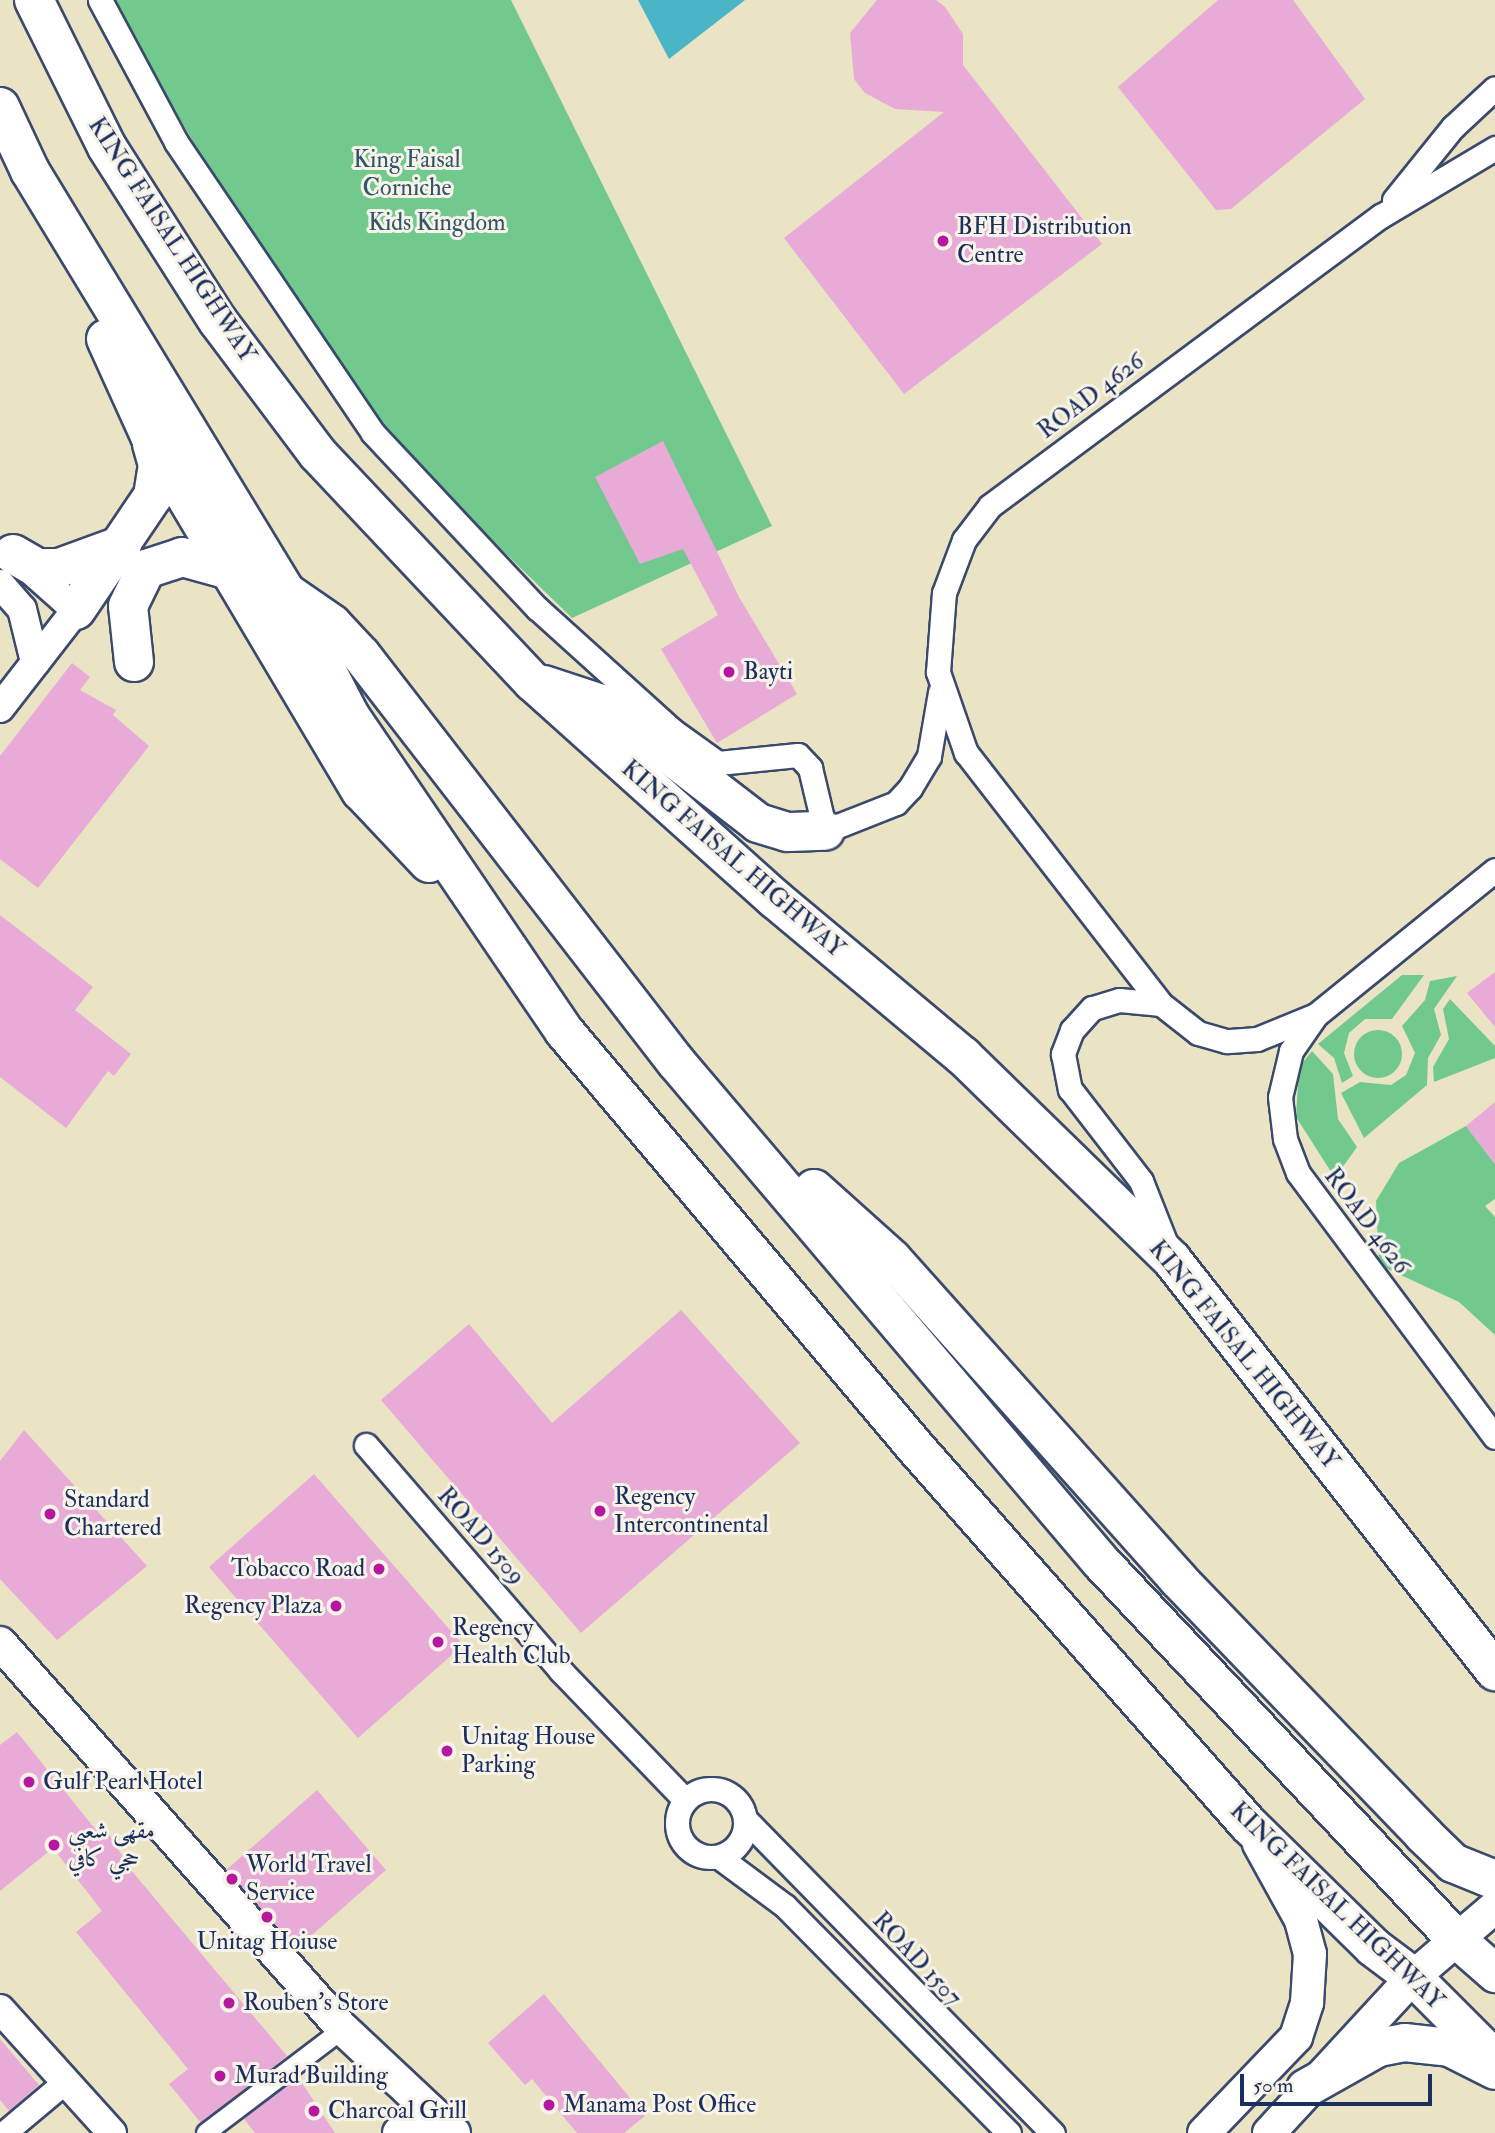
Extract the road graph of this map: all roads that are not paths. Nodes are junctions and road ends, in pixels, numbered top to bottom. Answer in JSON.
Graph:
{"nodes":[{"id":1,"x":34,"y":0,"type":"edge"},
{"id":2,"x":100,"y":0,"type":"edge"},
{"id":3,"x":1495,"y":88,"type":"edge"},
{"id":4,"x":0,"y":107,"type":"edge"},
{"id":5,"x":1495,"y":148,"type":"edge"},
{"id":6,"x":30,"y":171,"type":"junction"},
{"id":7,"x":1381,"y":216,"type":"junction"},
{"id":8,"x":151,"y":438,"type":"junction"},
{"id":9,"x":122,"y":545,"type":"junction"},
{"id":10,"x":4,"y":560,"type":"edge"},
{"id":11,"x":226,"y":569,"type":"junction"},
{"id":12,"x":286,"y":592,"type":"junction"},
{"id":13,"x":76,"y":610,"type":"junction"},
{"id":14,"x":36,"y":662,"type":"junction"},
{"id":15,"x":134,"y":662,"type":"dead end"},
{"id":16,"x":533,"y":682,"type":"junction"},
{"id":17,"x":941,"y":685,"type":"junction"},
{"id":18,"x":0,"y":708,"type":"edge"},
{"id":19,"x":825,"y":831,"type":"junction"},
{"id":20,"x":1495,"y":870,"type":"edge"},
{"id":21,"x":479,"y":909,"type":"junction"},
{"id":22,"x":1161,"y":1004,"type":"junction"},
{"id":23,"x":1315,"y":1015,"type":"junction"},
{"id":24,"x":676,"y":1062,"type":"junction"},
{"id":25,"x":1172,"y":1260,"type":"junction"},
{"id":26,"x":1495,"y":1437,"type":"edge"},
{"id":27,"x":366,"y":1445,"type":"dead end"},
{"id":28,"x":0,"y":1643,"type":"edge"},
{"id":29,"x":1491,"y":1668,"type":"edge"},
{"id":30,"x":683,"y":1803,"type":"junction"},
{"id":31,"x":745,"y":1819,"type":"junction"},
{"id":32,"x":1248,"y":1824,"type":"junction"},
{"id":33,"x":719,"y":1857,"type":"junction"},
{"id":34,"x":1495,"y":1880,"type":"edge"},
{"id":35,"x":1495,"y":1907,"type":"edge"},
{"id":36,"x":1454,"y":1937,"type":"junction"},
{"id":37,"x":1495,"y":1973,"type":"edge"},
{"id":38,"x":1413,"y":1977,"type":"junction"},
{"id":39,"x":0,"y":2009,"type":"edge"},
{"id":40,"x":342,"y":2029,"type":"junction"},
{"id":41,"x":1495,"y":2059,"type":"edge"},
{"id":42,"x":1495,"y":2070,"type":"edge"},
{"id":43,"x":66,"y":2081,"type":"junction"},
{"id":44,"x":1305,"y":2088,"type":"junction"},
{"id":45,"x":448,"y":2129,"type":"edge"},
{"id":46,"x":4,"y":2133,"type":"edge"},
{"id":47,"x":111,"y":2133,"type":"edge"},
{"id":48,"x":206,"y":2133,"type":"edge"},
{"id":49,"x":399,"y":2133,"type":"edge"},
{"id":50,"x":1009,"y":2133,"type":"edge"},
{"id":51,"x":1054,"y":2133,"type":"edge"},
{"id":52,"x":1204,"y":2133,"type":"edge"},
{"id":53,"x":1269,"y":2133,"type":"edge"}],
"edges":[{"from":1,"to":16,"type":"highway","name":"KING FAISAL HIGHWAY"},
{"from":2,"to":19,"type":"street"},
{"from":3,"to":7,"type":"street","name":"ROAD 4626"},
{"from":4,"to":6,"type":"highway","name":"KING FAISAL HIGHWAY"},
{"from":5,"to":7,"type":"street","name":"ROAD 4626"},
{"from":6,"to":8,"type":"highway"},
{"from":6,"to":12,"type":"highway","name":"KING FAISAL HIGHWAY"},
{"from":7,"to":17,"type":"street","name":"ROAD 4626"},
{"from":8,"to":9,"type":"highway"},
{"from":8,"to":11,"type":"highway"},
{"from":9,"to":10,"type":"highway"},
{"from":9,"to":13,"type":"highway"},
{"from":10,"to":13,"type":"street"},
{"from":10,"to":14,"type":"street"},
{"from":11,"to":15,"type":"highway"},
{"from":11,"to":21,"type":"highway"},
{"from":12,"to":21,"type":"highway","name":"KING FAISAL HIGHWAY"},
{"from":12,"to":24,"type":"highway","name":"KING FAISAL HIGHWAY"},
{"from":13,"to":14,"type":"street"},
{"from":14,"to":18,"type":"street"},
{"from":16,"to":19,"type":"highway"},
{"from":16,"to":25,"type":"highway","name":"KING FAISAL HIGHWAY"},
{"from":17,"to":19,"type":"street","name":"ROAD 4626"},
{"from":17,"to":22,"type":"street","name":"ROAD 4626"},
{"from":20,"to":23,"type":"street","name":"ROAD 4626"},
{"from":21,"to":32,"type":"highway","name":"KING FAISAL HIGHWAY"},
{"from":22,"to":23,"type":"street","name":"ROAD 4626"},
{"from":22,"to":25,"type":"street"},
{"from":23,"to":26,"type":"street","name":"ROAD 4626"},
{"from":24,"to":34,"type":"highway"},
{"from":24,"to":36,"type":"highway","name":"KING FAISAL HIGHWAY"},
{"from":25,"to":29,"type":"highway","name":"KING FAISAL HIGHWAY"},
{"from":27,"to":30,"type":"street","name":"ROAD 1509"},
{"from":28,"to":40,"type":"main road"},
{"from":30,"to":31,"type":"street"},
{"from":30,"to":33,"type":"street"},
{"from":31,"to":33,"type":"street"},
{"from":31,"to":51,"type":"street","name":"ROAD 1507"},
{"from":32,"to":38,"type":"highway","name":"KING FAISAL HIGHWAY"},
{"from":32,"to":52,"type":"main road"},
{"from":33,"to":50,"type":"street"},
{"from":35,"to":36,"type":"main road"},
{"from":36,"to":37,"type":"highway","name":"KING FAISAL HIGHWAY"},
{"from":36,"to":38,"type":"main road"},
{"from":38,"to":41,"type":"highway","name":"KING FAISAL HIGHWAY"},
{"from":38,"to":44,"type":"main road"},
{"from":39,"to":43,"type":"street"},
{"from":40,"to":45,"type":"main road"},
{"from":40,"to":48,"type":"street"},
{"from":42,"to":44,"type":"highway"},
{"from":43,"to":46,"type":"street"},
{"from":43,"to":47,"type":"street"},
{"from":44,"to":53,"type":"main road"},
{"from":45,"to":49,"type":"main road"}]}
